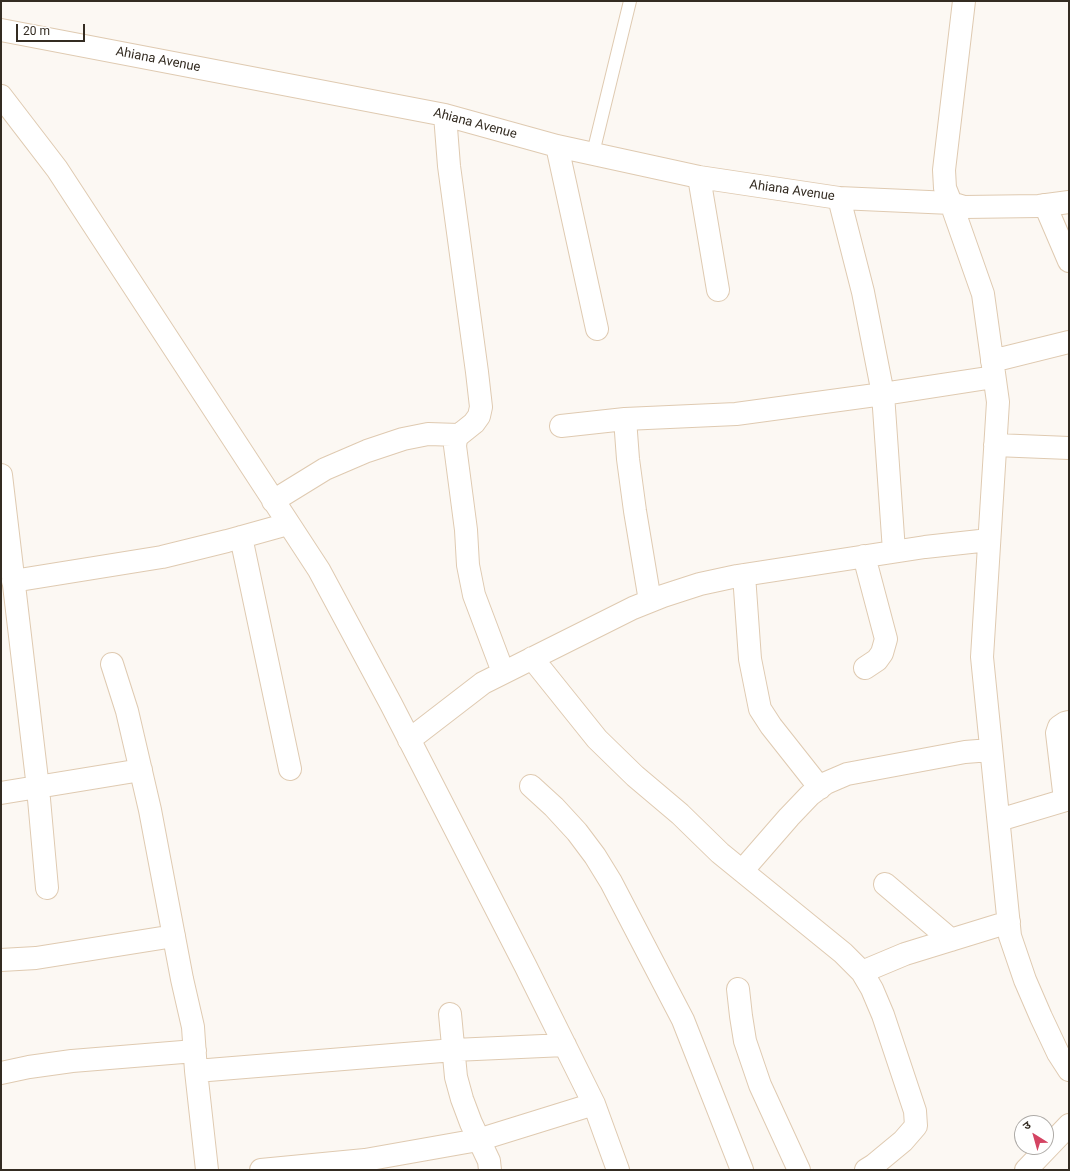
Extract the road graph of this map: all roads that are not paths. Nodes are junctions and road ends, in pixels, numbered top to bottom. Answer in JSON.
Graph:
{"nodes":[{"id":1,"x":630,"y":1,"type":"edge"},
{"id":2,"x":964,"y":1,"type":"edge"},
{"id":3,"x":1,"y":30,"type":"edge"},
{"id":4,"x":1,"y":96,"type":"edge"},
{"id":5,"x":445,"y":114,"type":"junction"},
{"id":6,"x":557,"y":146,"type":"junction"},
{"id":7,"x":593,"y":153,"type":"junction"},
{"id":8,"x":699,"y":177,"type":"junction"},
{"id":9,"x":839,"y":198,"type":"junction"},
{"id":10,"x":1069,"y":202,"type":"edge"},
{"id":11,"x":951,"y":203,"type":"junction"},
{"id":12,"x":1045,"y":205,"type":"junction"},
{"id":13,"x":1069,"y":261,"type":"edge"},
{"id":14,"x":718,"y":290,"type":"dead end"},
{"id":15,"x":597,"y":330,"type":"dead end"},
{"id":16,"x":1069,"y":342,"type":"edge"},
{"id":17,"x":993,"y":369,"type":"junction"},
{"id":18,"x":883,"y":394,"type":"junction"},
{"id":19,"x":625,"y":419,"type":"junction"},
{"id":20,"x":561,"y":426,"type":"dead end"},
{"id":21,"x":458,"y":434,"type":"junction"},
{"id":22,"x":995,"y":445,"type":"junction"},
{"id":23,"x":1069,"y":448,"type":"edge"},
{"id":24,"x":1,"y":475,"type":"edge"},
{"id":25,"x":273,"y":501,"type":"junction"},
{"id":26,"x":288,"y":524,"type":"junction"},
{"id":27,"x":241,"y":537,"type":"junction"},
{"id":28,"x":989,"y":540,"type":"junction"},
{"id":29,"x":894,"y":552,"type":"junction"},
{"id":30,"x":864,"y":556,"type":"junction"},
{"id":31,"x":744,"y":575,"type":"junction"},
{"id":32,"x":13,"y":581,"type":"junction"},
{"id":33,"x":650,"y":601,"type":"junction"},
{"id":34,"x":532,"y":658,"type":"junction"},
{"id":35,"x":112,"y":664,"type":"dead end"},
{"id":36,"x":865,"y":668,"type":"dead end"},
{"id":37,"x":503,"y":672,"type":"junction"},
{"id":38,"x":1069,"y":722,"type":"edge"},
{"id":39,"x":409,"y":740,"type":"junction"},
{"id":40,"x":991,"y":750,"type":"junction"},
{"id":41,"x":290,"y":769,"type":"dead end"},
{"id":42,"x":141,"y":770,"type":"junction"},
{"id":43,"x":530,"y":786,"type":"dead end"},
{"id":44,"x":38,"y":788,"type":"junction"},
{"id":45,"x":820,"y":788,"type":"junction"},
{"id":46,"x":1,"y":793,"type":"edge"},
{"id":47,"x":1067,"y":800,"type":"edge"},
{"id":48,"x":999,"y":820,"type":"junction"},
{"id":49,"x":742,"y":871,"type":"junction"},
{"id":50,"x":885,"y":884,"type":"dead end"},
{"id":51,"x":47,"y":888,"type":"dead end"},
{"id":52,"x":1009,"y":922,"type":"junction"},
{"id":53,"x":174,"y":936,"type":"junction"},
{"id":54,"x":951,"y":940,"type":"junction"},
{"id":55,"x":1,"y":960,"type":"edge"},
{"id":56,"x":862,"y":972,"type":"junction"},
{"id":57,"x":738,"y":989,"type":"dead end"},
{"id":58,"x":450,"y":1014,"type":"dead end"},
{"id":59,"x":565,"y":1045,"type":"junction"},
{"id":60,"x":454,"y":1050,"type":"junction"},
{"id":61,"x":195,"y":1061,"type":"junction"},
{"id":62,"x":1069,"y":1070,"type":"edge"},
{"id":63,"x":1,"y":1073,"type":"edge"},
{"id":64,"x":594,"y":1104,"type":"junction"},
{"id":65,"x":1069,"y":1125,"type":"edge"},
{"id":66,"x":478,"y":1140,"type":"junction"},
{"id":67,"x":366,"y":1165,"type":"edge"},
{"id":68,"x":207,"y":1170,"type":"edge"},
{"id":69,"x":262,"y":1170,"type":"edge"},
{"id":70,"x":490,"y":1170,"type":"edge"},
{"id":71,"x":618,"y":1170,"type":"edge"},
{"id":72,"x":742,"y":1170,"type":"edge"},
{"id":73,"x":798,"y":1170,"type":"edge"},
{"id":74,"x":866,"y":1170,"type":"edge"},
{"id":75,"x":1026,"y":1170,"type":"edge"}],
"edges":[{"from":1,"to":7,"type":"lane"},
{"from":2,"to":11,"type":"street"},
{"from":3,"to":5,"type":"street","name":"Ahiana Avenue"},
{"from":4,"to":25,"type":"street"},
{"from":5,"to":6,"type":"street","name":"Ahiana Avenue"},
{"from":5,"to":21,"type":"street"},
{"from":6,"to":7,"type":"street","name":"Ahiana Avenue"},
{"from":6,"to":15,"type":"street"},
{"from":7,"to":8,"type":"street","name":"Ahiana Avenue"},
{"from":8,"to":9,"type":"street","name":"Ahiana Avenue"},
{"from":8,"to":14,"type":"street"},
{"from":9,"to":11,"type":"street","name":"Ahiana Avenue"},
{"from":9,"to":18,"type":"street"},
{"from":10,"to":12,"type":"street","name":"Ahiana Avenue"},
{"from":11,"to":12,"type":"street","name":"Ahiana Avenue"},
{"from":11,"to":17,"type":"street"},
{"from":12,"to":13,"type":"street"},
{"from":16,"to":17,"type":"street"},
{"from":17,"to":18,"type":"street"},
{"from":17,"to":22,"type":"street"},
{"from":18,"to":19,"type":"street"},
{"from":18,"to":29,"type":"street"},
{"from":19,"to":20,"type":"street"},
{"from":19,"to":33,"type":"street"},
{"from":21,"to":25,"type":"street"},
{"from":21,"to":37,"type":"street"},
{"from":22,"to":23,"type":"street"},
{"from":22,"to":28,"type":"street"},
{"from":24,"to":32,"type":"street"},
{"from":25,"to":26,"type":"street"},
{"from":26,"to":27,"type":"street"},
{"from":26,"to":39,"type":"street"},
{"from":27,"to":32,"type":"street"},
{"from":27,"to":41,"type":"street"},
{"from":28,"to":29,"type":"street"},
{"from":28,"to":40,"type":"street"},
{"from":29,"to":30,"type":"street"},
{"from":30,"to":31,"type":"street"},
{"from":30,"to":36,"type":"street"},
{"from":31,"to":33,"type":"street"},
{"from":31,"to":45,"type":"street"},
{"from":32,"to":44,"type":"street"},
{"from":33,"to":34,"type":"street"},
{"from":34,"to":37,"type":"street"},
{"from":34,"to":49,"type":"street"},
{"from":35,"to":42,"type":"street"},
{"from":37,"to":39,"type":"street"},
{"from":38,"to":47,"type":"street"},
{"from":39,"to":59,"type":"street"},
{"from":40,"to":45,"type":"street"},
{"from":40,"to":48,"type":"street"},
{"from":42,"to":44,"type":"street"},
{"from":42,"to":53,"type":"street"},
{"from":43,"to":72,"type":"street"},
{"from":44,"to":46,"type":"street"},
{"from":44,"to":51,"type":"street"},
{"from":45,"to":49,"type":"street"},
{"from":47,"to":48,"type":"street"},
{"from":48,"to":52,"type":"street"},
{"from":49,"to":56,"type":"street"},
{"from":50,"to":54,"type":"street"},
{"from":52,"to":54,"type":"street"},
{"from":52,"to":62,"type":"street"},
{"from":53,"to":55,"type":"street"},
{"from":53,"to":61,"type":"street"},
{"from":54,"to":56,"type":"street"},
{"from":56,"to":74,"type":"street"},
{"from":57,"to":73,"type":"street"},
{"from":58,"to":60,"type":"street"},
{"from":59,"to":60,"type":"street"},
{"from":59,"to":64,"type":"street"},
{"from":60,"to":61,"type":"street"},
{"from":60,"to":66,"type":"street"},
{"from":61,"to":63,"type":"street"},
{"from":61,"to":68,"type":"street"},
{"from":64,"to":66,"type":"street"},
{"from":64,"to":71,"type":"street"},
{"from":65,"to":75,"type":"street"},
{"from":66,"to":67,"type":"street"},
{"from":66,"to":70,"type":"street"},
{"from":67,"to":69,"type":"street"}]}
